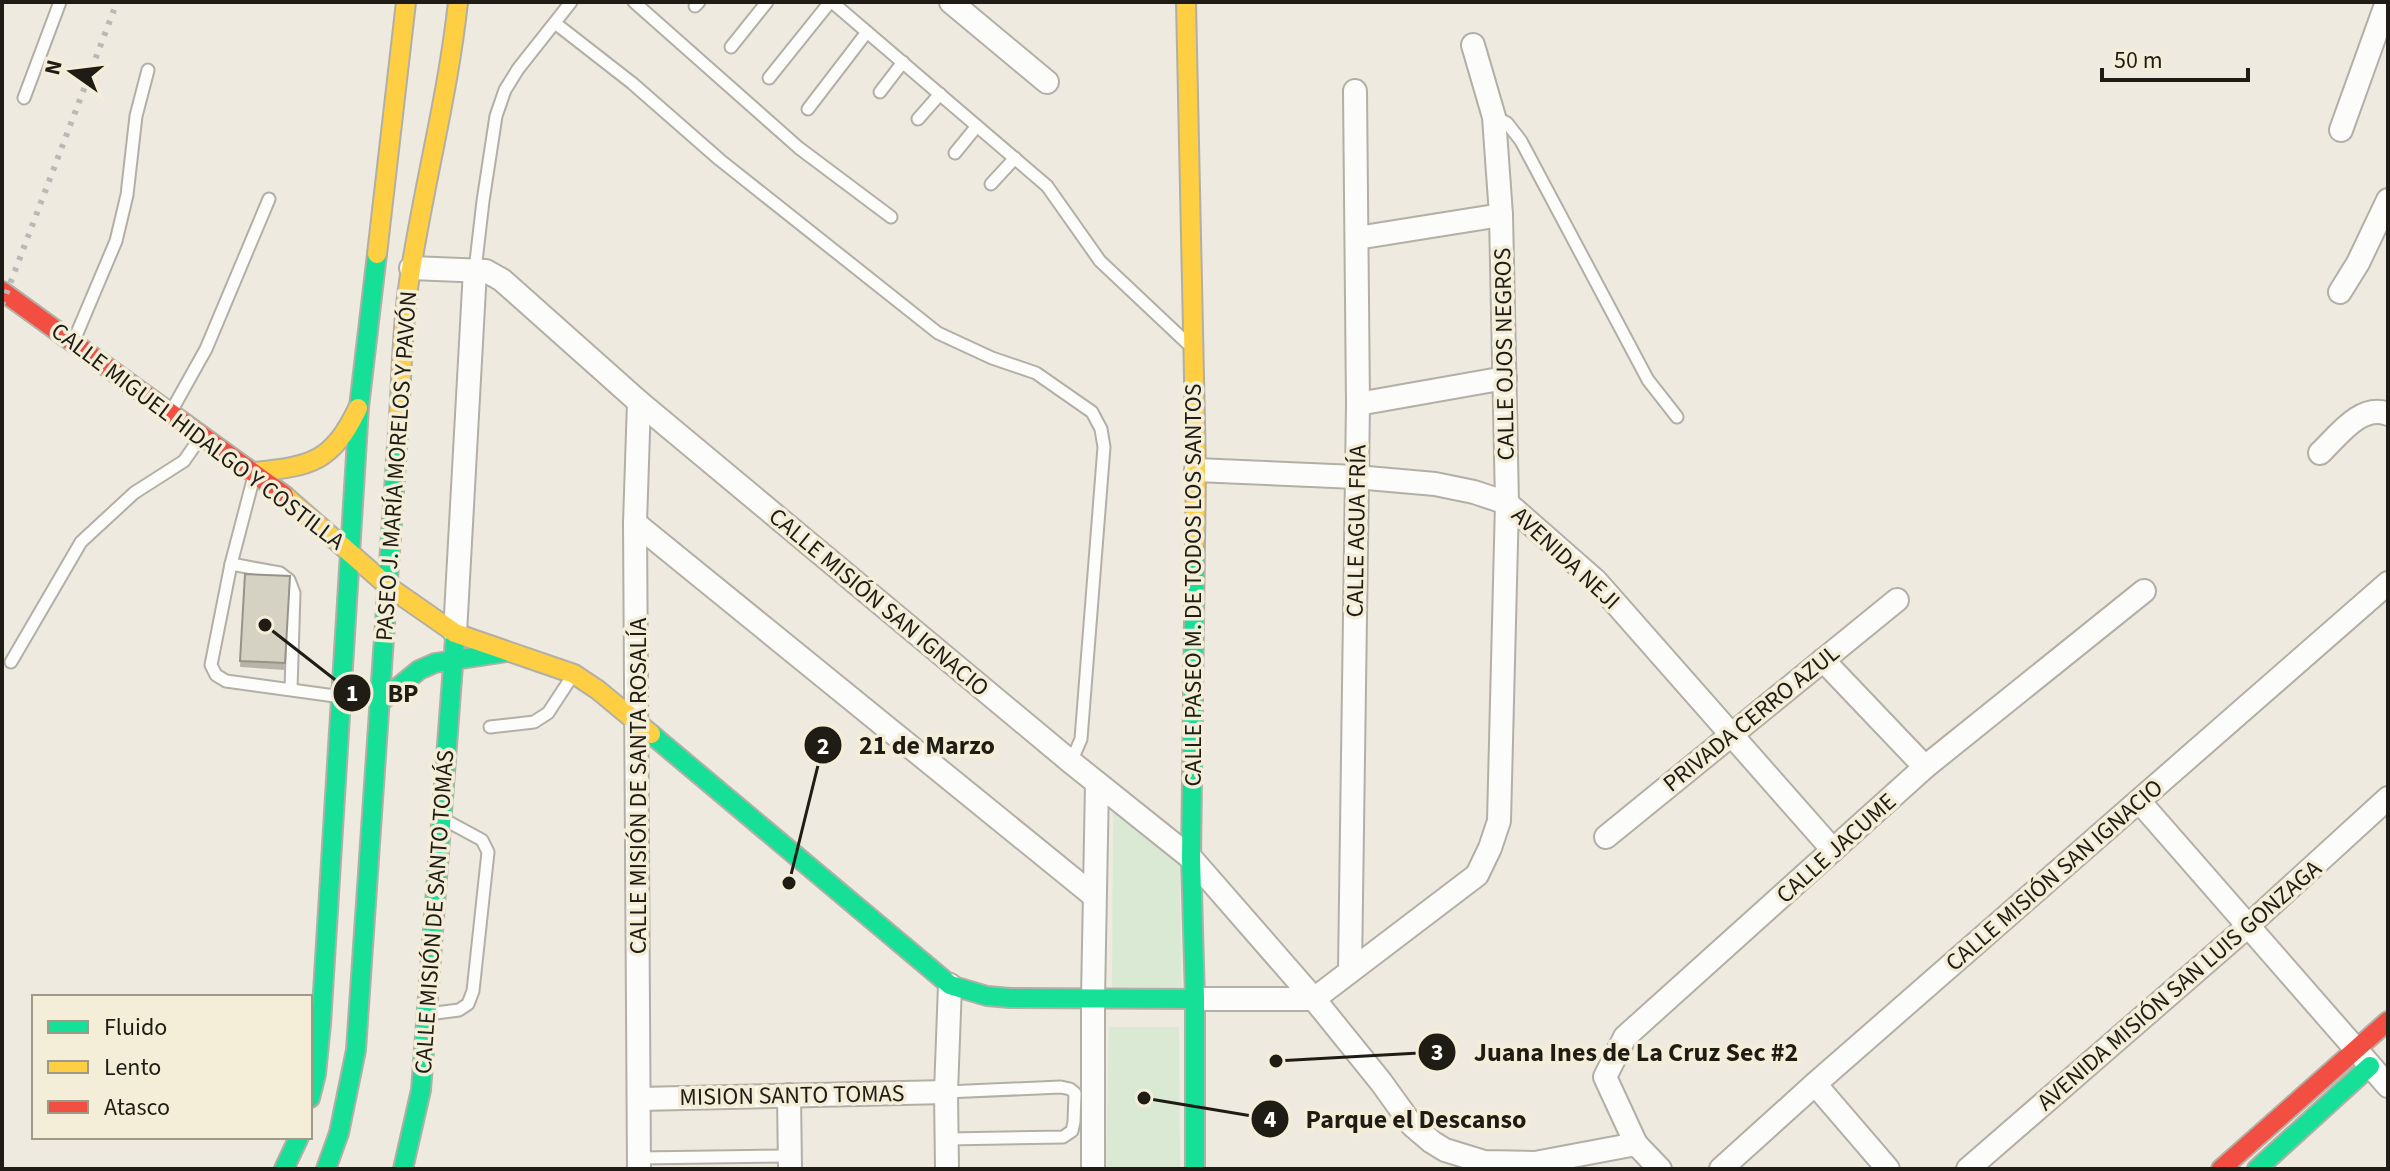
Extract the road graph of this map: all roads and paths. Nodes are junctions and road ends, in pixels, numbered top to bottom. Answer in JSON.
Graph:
{"nodes":[{"id":1,"x":60,"y":2,"type":"edge"},
{"id":2,"x":406,"y":2,"type":"edge"},
{"id":3,"x":458,"y":2,"type":"edge"},
{"id":4,"x":571,"y":2,"type":"edge"},
{"id":5,"x":634,"y":2,"type":"edge"},
{"id":6,"x":767,"y":2,"type":"edge"},
{"id":7,"x":831,"y":2,"type":"edge"},
{"id":8,"x":951,"y":2,"type":"edge"},
{"id":9,"x":1186,"y":2,"type":"edge"},
{"id":10,"x":2387,"y":2,"type":"edge"},
{"id":11,"x":555,"y":23,"type":"junction"},
{"id":12,"x":867,"y":32,"type":"junction"},
{"id":13,"x":1473,"y":45,"type":"dead end"},
{"id":14,"x":731,"y":47,"type":"dead end"},
{"id":15,"x":903,"y":62,"type":"junction"},
{"id":16,"x":148,"y":70,"type":"dead end"},
{"id":17,"x":769,"y":78,"type":"dead end"},
{"id":18,"x":1047,"y":82,"type":"dead end"},
{"id":19,"x":1355,"y":91,"type":"dead end"},
{"id":20,"x":880,"y":92,"type":"dead end"},
{"id":21,"x":940,"y":94,"type":"junction"},
{"id":22,"x":24,"y":98,"type":"dead end"},
{"id":23,"x":808,"y":109,"type":"dead end"},
{"id":24,"x":1494,"y":117,"type":"junction"},
{"id":25,"x":918,"y":119,"type":"dead end"},
{"id":26,"x":977,"y":126,"type":"junction"},
{"id":27,"x":2341,"y":130,"type":"dead end"},
{"id":28,"x":955,"y":153,"type":"dead end"},
{"id":29,"x":1015,"y":158,"type":"junction"},
{"id":30,"x":991,"y":184,"type":"dead end"},
{"id":31,"x":269,"y":199,"type":"dead end"},
{"id":32,"x":2388,"y":200,"type":"edge"},
{"id":33,"x":1501,"y":215,"type":"junction"},
{"id":34,"x":891,"y":217,"type":"dead end"},
{"id":35,"x":1357,"y":238,"type":"junction"},
{"id":36,"x":411,"y":268,"type":"junction"},
{"id":37,"x":475,"y":270,"type":"junction"},
{"id":38,"x":2,"y":291,"type":"edge"},
{"id":39,"x":2340,"y":292,"type":"dead end"},
{"id":40,"x":73,"y":342,"type":"junction"},
{"id":41,"x":1193,"y":349,"type":"junction"},
{"id":42,"x":1505,"y":378,"type":"junction"},
{"id":43,"x":639,"y":402,"type":"junction"},
{"id":44,"x":1358,"y":404,"type":"junction"},
{"id":45,"x":359,"y":407,"type":"junction"},
{"id":46,"x":171,"y":412,"type":"junction"},
{"id":47,"x":2388,"y":414,"type":"edge"},
{"id":48,"x":1677,"y":417,"type":"dead end"},
{"id":49,"x":202,"y":434,"type":"junction"},
{"id":50,"x":2320,"y":453,"type":"dead end"},
{"id":51,"x":1196,"y":470,"type":"junction"},
{"id":52,"x":255,"y":472,"type":"junction"},
{"id":53,"x":1356,"y":477,"type":"junction"},
{"id":54,"x":1507,"y":503,"type":"junction"},
{"id":55,"x":635,"y":523,"type":"junction"},
{"id":56,"x":350,"y":549,"type":"junction"},
{"id":57,"x":231,"y":564,"type":"junction"},
{"id":58,"x":2388,"y":583,"type":"edge"},
{"id":59,"x":389,"y":587,"type":"junction"},
{"id":60,"x":2144,"y":591,"type":"dead end"},
{"id":61,"x":1897,"y":600,"type":"dead end"},
{"id":62,"x":455,"y":633,"type":"junction"},
{"id":63,"x":507,"y":652,"type":"junction"},
{"id":64,"x":452,"y":660,"type":"junction"},
{"id":65,"x":1823,"y":660,"type":"junction"},
{"id":66,"x":11,"y":662,"type":"dead end"},
{"id":67,"x":574,"y":674,"type":"junction"},
{"id":68,"x":291,"y":689,"type":"junction"},
{"id":69,"x":361,"y":700,"type":"junction"},
{"id":70,"x":638,"y":721,"type":"junction"},
{"id":71,"x":490,"y":727,"type":"dead end"},
{"id":72,"x":1732,"y":734,"type":"junction"},
{"id":73,"x":1071,"y":762,"type":"junction"},
{"id":74,"x":1925,"y":767,"type":"junction"},
{"id":75,"x":1097,"y":783,"type":"junction"},
{"id":76,"x":2388,"y":798,"type":"edge"},
{"id":77,"x":2139,"y":801,"type":"junction"},
{"id":78,"x":441,"y":817,"type":"junction"},
{"id":79,"x":1606,"y":837,"type":"dead end"},
{"id":80,"x":1833,"y":850,"type":"junction"},
{"id":81,"x":1191,"y":858,"type":"junction"},
{"id":82,"x":1094,"y":896,"type":"junction"},
{"id":83,"x":2248,"y":926,"type":"junction"},
{"id":84,"x":1350,"y":970,"type":"junction"},
{"id":85,"x":950,"y":985,"type":"junction"},
{"id":86,"x":1093,"y":998,"type":"junction"},
{"id":87,"x":1195,"y":999,"type":"junction"},
{"id":88,"x":1314,"y":999,"type":"junction"},
{"id":89,"x":427,"y":1014,"type":"junction"},
{"id":90,"x":2388,"y":1021,"type":"edge"},
{"id":91,"x":2388,"y":1050,"type":"edge"},
{"id":92,"x":2364,"y":1057,"type":"junction"},
{"id":93,"x":1815,"y":1084,"type":"junction"},
{"id":94,"x":2388,"y":1086,"type":"edge"},
{"id":95,"x":312,"y":1090,"type":"edge"},
{"id":96,"x":946,"y":1092,"type":"junction"},
{"id":97,"x":789,"y":1095,"type":"junction"},
{"id":98,"x":639,"y":1099,"type":"junction"},
{"id":99,"x":298,"y":1139,"type":"edge"},
{"id":100,"x":947,"y":1139,"type":"junction"},
{"id":101,"x":1636,"y":1144,"type":"junction"},
{"id":102,"x":790,"y":1162,"type":"edge"},
{"id":103,"x":639,"y":1164,"type":"edge"},
{"id":104,"x":284,"y":1169,"type":"edge"},
{"id":105,"x":326,"y":1169,"type":"edge"},
{"id":106,"x":403,"y":1169,"type":"edge"},
{"id":107,"x":947,"y":1169,"type":"edge"},
{"id":108,"x":1093,"y":1169,"type":"edge"},
{"id":109,"x":1195,"y":1169,"type":"edge"},
{"id":110,"x":1660,"y":1169,"type":"edge"},
{"id":111,"x":1721,"y":1169,"type":"edge"},
{"id":112,"x":1888,"y":1169,"type":"edge"},
{"id":113,"x":1968,"y":1169,"type":"edge"},
{"id":114,"x":2221,"y":1169,"type":"edge"},
{"id":115,"x":2257,"y":1169,"type":"edge"}],
"edges":[{"from":1,"to":22,"type":"lane"},
{"from":2,"to":45,"type":"main road","name":"PASEO J. MARÍA MORELOS Y PAVÓN"},
{"from":3,"to":36,"type":"main road","name":"PASEO J. MARÍA MORELOS Y PAVÓN"},
{"from":4,"to":11,"type":"lane"},
{"from":5,"to":34,"type":"lane"},
{"from":6,"to":14,"type":"lane"},
{"from":7,"to":12,"type":"lane"},
{"from":7,"to":17,"type":"lane"},
{"from":8,"to":18,"type":"street"},
{"from":9,"to":41,"type":"main road","name":"CALLE PASEO M. DE TODOS LOS SANTOS"},
{"from":10,"to":27,"type":"street"},
{"from":11,"to":37,"type":"lane"},
{"from":11,"to":73,"type":"lane"},
{"from":12,"to":15,"type":"lane"},
{"from":12,"to":23,"type":"lane"},
{"from":13,"to":24,"type":"street","name":"CALLE OJOS NEGROS"},
{"from":15,"to":20,"type":"lane"},
{"from":15,"to":21,"type":"lane"},
{"from":16,"to":40,"type":"lane"},
{"from":19,"to":35,"type":"street","name":"CALLE AGUA FRÍA"},
{"from":21,"to":25,"type":"lane"},
{"from":21,"to":26,"type":"lane"},
{"from":24,"to":33,"type":"street","name":"CALLE OJOS NEGROS"},
{"from":24,"to":48,"type":"lane"},
{"from":26,"to":28,"type":"lane"},
{"from":26,"to":29,"type":"lane"},
{"from":29,"to":30,"type":"lane"},
{"from":29,"to":41,"type":"lane"},
{"from":31,"to":46,"type":"lane"},
{"from":32,"to":39,"type":"street"},
{"from":33,"to":35,"type":"street"},
{"from":33,"to":42,"type":"street","name":"CALLE OJOS NEGROS"},
{"from":35,"to":44,"type":"street","name":"CALLE AGUA FRÍA"},
{"from":36,"to":37,"type":"street","name":"CALLE MISIÓN SAN IGNACIO"},
{"from":36,"to":59,"type":"main road","name":"PASEO J. MARÍA MORELOS Y PAVÓN"},
{"from":37,"to":43,"type":"street","name":"CALLE MISIÓN SAN IGNACIO"},
{"from":37,"to":62,"type":"street","name":"CALLE MISIÓN DE SANTO TOMÁS"},
{"from":38,"to":40,"type":"main road","name":"CALLE MIGUEL HIDALGO Y COSTILLA"},
{"from":40,"to":46,"type":"main road","name":"CALLE MIGUEL HIDALGO Y COSTILLA"},
{"from":41,"to":51,"type":"main road","name":"CALLE PASEO M. DE TODOS LOS SANTOS"},
{"from":42,"to":44,"type":"street"},
{"from":42,"to":54,"type":"street","name":"CALLE OJOS NEGROS"},
{"from":43,"to":55,"type":"street","name":"CALLE MISIÓN DE SANTA ROSALÍA"},
{"from":43,"to":73,"type":"street","name":"CALLE MISIÓN SAN IGNACIO"},
{"from":44,"to":53,"type":"street","name":"CALLE AGUA FRÍA"},
{"from":45,"to":52,"type":"main road"},
{"from":45,"to":56,"type":"main road","name":"PASEO J. MARÍA MORELOS Y PAVÓN"},
{"from":46,"to":49,"type":"main road","name":"CALLE MIGUEL HIDALGO Y COSTILLA"},
{"from":47,"to":50,"type":"street"},
{"from":49,"to":52,"type":"main road","name":"CALLE MIGUEL HIDALGO Y COSTILLA"},
{"from":49,"to":66,"type":"lane"},
{"from":51,"to":53,"type":"street","name":"AVENIDA NEJI"},
{"from":51,"to":81,"type":"main road","name":"CALLE PASEO M. DE TODOS LOS SANTOS"},
{"from":52,"to":56,"type":"main road","name":"CALLE MIGUEL HIDALGO Y COSTILLA"},
{"from":52,"to":57,"type":"lane"},
{"from":53,"to":54,"type":"street","name":"AVENIDA NEJI"},
{"from":53,"to":84,"type":"street","name":"CALLE AGUA FRÍA"},
{"from":54,"to":72,"type":"street","name":"AVENIDA NEJI"},
{"from":54,"to":84,"type":"street","name":"CALLE OJOS NEGROS"},
{"from":55,"to":70,"type":"street","name":"CALLE MISIÓN DE SANTA ROSALÍA"},
{"from":55,"to":82,"type":"street"},
{"from":56,"to":59,"type":"main road","name":"CALLE MIGUEL HIDALGO Y COSTILLA"},
{"from":56,"to":69,"type":"main road","name":"PASEO J. MARÍA MORELOS Y PAVÓN"},
{"from":57,"to":68,"type":"lane"},
{"from":57,"to":68,"type":"lane"},
{"from":58,"to":77,"type":"street","name":"CALLE MISIÓN SAN IGNACIO"},
{"from":59,"to":62,"type":"main road","name":"CALLE MIGUEL HIDALGO Y COSTILLA"},
{"from":59,"to":69,"type":"main road","name":"PASEO J. MARÍA MORELOS Y PAVÓN"},
{"from":60,"to":74,"type":"street","name":"CALLE JACUME"},
{"from":61,"to":65,"type":"street","name":"PRIVADA CERRO AZUL"},
{"from":62,"to":63,"type":"main road","name":"CALLE MIGUEL HIDALGO Y COSTILLA"},
{"from":62,"to":64,"type":"main road","name":"CALLE MISIÓN DE SANTO TOMÁS"},
{"from":63,"to":64,"type":"main road"},
{"from":63,"to":67,"type":"main road","name":"CALLE MIGUEL HIDALGO Y COSTILLA"},
{"from":64,"to":69,"type":"main road"},
{"from":64,"to":78,"type":"main road","name":"CALLE MISIÓN DE SANTO TOMÁS"},
{"from":65,"to":72,"type":"street","name":"PRIVADA CERRO AZUL"},
{"from":65,"to":74,"type":"street"},
{"from":67,"to":70,"type":"main road","name":"CALLE MIGUEL HIDALGO Y COSTILLA"},
{"from":67,"to":71,"type":"lane"},
{"from":68,"to":69,"type":"lane"},
{"from":69,"to":95,"type":"main road","name":"PASEO J. MARÍA MORELOS Y PAVÓN"},
{"from":69,"to":105,"type":"main road","name":"PASEO J. MARÍA MORELOS Y PAVÓN"},
{"from":70,"to":85,"type":"main road","name":"CALLE MIGUEL HIDALGO Y COSTILLA"},
{"from":70,"to":98,"type":"street","name":"CALLE MISIÓN DE SANTA ROSALÍA"},
{"from":72,"to":79,"type":"street","name":"PRIVADA CERRO AZUL"},
{"from":72,"to":80,"type":"street","name":"AVENIDA NEJI"},
{"from":73,"to":75,"type":"street","name":"CALLE MISIÓN SAN IGNACIO"},
{"from":74,"to":80,"type":"street","name":"CALLE JACUME"},
{"from":75,"to":81,"type":"street","name":"CALLE MISIÓN SAN IGNACIO"},
{"from":75,"to":82,"type":"street"},
{"from":76,"to":83,"type":"street","name":"AVENIDA MISIÓN SAN LUIS GONZAGA"},
{"from":77,"to":83,"type":"street"},
{"from":77,"to":93,"type":"street","name":"CALLE MISIÓN SAN IGNACIO"},
{"from":78,"to":89,"type":"main road","name":"CALLE MISIÓN DE SANTO TOMÁS"},
{"from":78,"to":89,"type":"lane"},
{"from":80,"to":101,"type":"street","name":"CALLE JACUME"},
{"from":81,"to":87,"type":"main road","name":"CALLE PASEO M. DE TODOS LOS SANTOS"},
{"from":81,"to":88,"type":"street","name":"CALLE MISIÓN SAN IGNACIO"},
{"from":82,"to":86,"type":"street"},
{"from":83,"to":92,"type":"street"},
{"from":83,"to":113,"type":"street","name":"AVENIDA MISIÓN SAN LUIS GONZAGA"},
{"from":84,"to":88,"type":"street"},
{"from":85,"to":86,"type":"main road"},
{"from":85,"to":96,"type":"street"},
{"from":86,"to":87,"type":"main road"},
{"from":86,"to":108,"type":"street"},
{"from":87,"to":88,"type":"street"},
{"from":87,"to":109,"type":"main road","name":"CALLE PASEO M. DE TODOS LOS SANTOS"},
{"from":88,"to":101,"type":"street","name":"CALLE MISIÓN SAN IGNACIO"},
{"from":89,"to":106,"type":"main road","name":"CALLE MISIÓN DE SANTO TOMÁS"},
{"from":90,"to":92,"type":"main road"},
{"from":91,"to":92,"type":"main road"},
{"from":92,"to":94,"type":"street"},
{"from":92,"to":114,"type":"main road"},
{"from":92,"to":115,"type":"main road"},
{"from":93,"to":111,"type":"street","name":"CALLE MISIÓN SAN IGNACIO"},
{"from":93,"to":112,"type":"street"},
{"from":96,"to":97,"type":"street","name":"MISION SANTO TOMAS"},
{"from":96,"to":100,"type":"street"},
{"from":96,"to":100,"type":"lane"},
{"from":97,"to":98,"type":"street","name":"MISION SANTO TOMAS"},
{"from":97,"to":102,"type":"street"},
{"from":98,"to":103,"type":"street","name":"CALLE MISIÓN DE SANTA ROSALÍA"},
{"from":99,"to":104,"type":"main road"},
{"from":100,"to":107,"type":"street"},
{"from":101,"to":110,"type":"street"},
{"from":102,"to":103,"type":"lane"}]}
